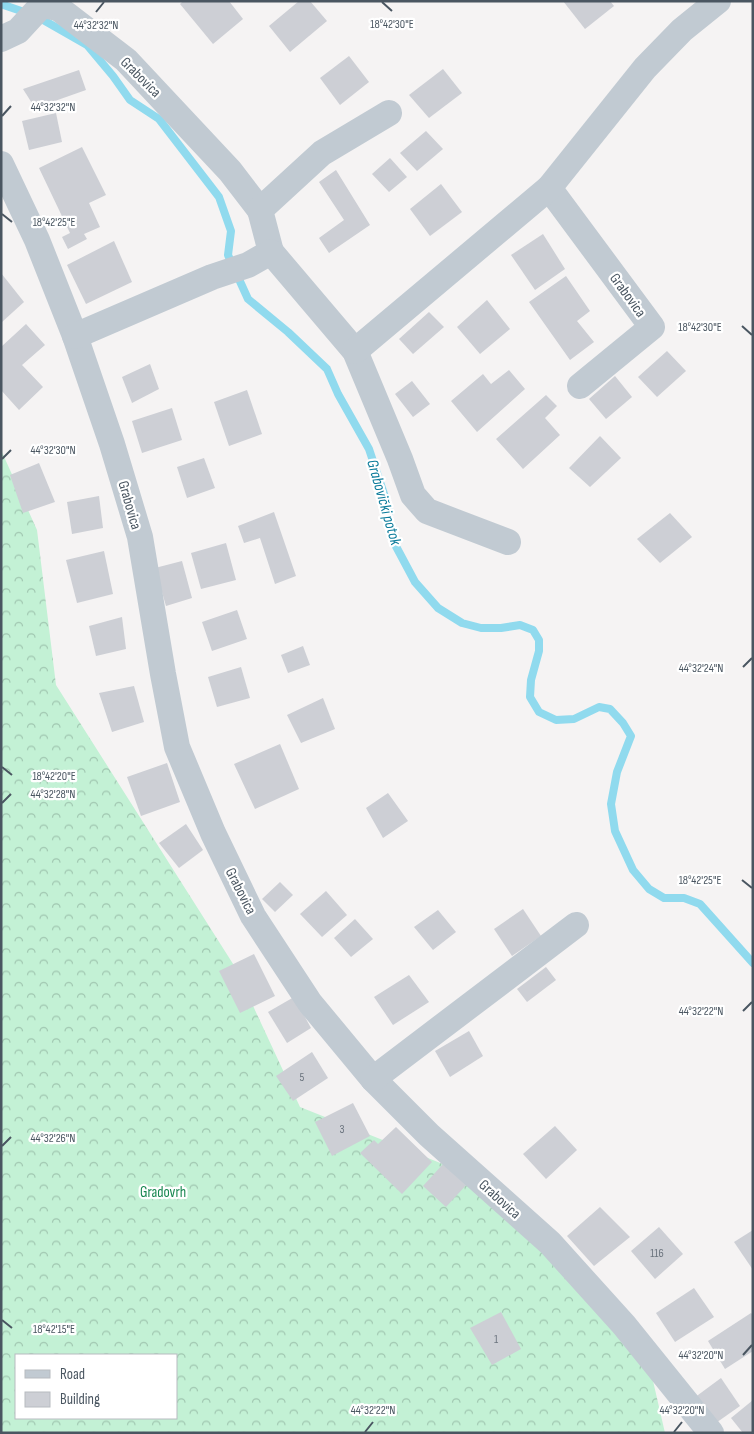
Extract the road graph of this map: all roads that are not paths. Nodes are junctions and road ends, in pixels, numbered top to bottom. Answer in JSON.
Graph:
{"nodes":[{"id":1,"x":718,"y":1,"type":"edge"},
{"id":2,"x":56,"y":5,"type":"edge"},
{"id":3,"x":9,"y":35,"type":"edge"},
{"id":4,"x":389,"y":113,"type":"dead end"},
{"id":5,"x":1,"y":164,"type":"edge"},
{"id":6,"x":549,"y":188,"type":"junction"},
{"id":7,"x":260,"y":210,"type":"junction"},
{"id":8,"x":271,"y":252,"type":"junction"},
{"id":9,"x":75,"y":336,"type":"junction"},
{"id":10,"x":355,"y":351,"type":"junction"},
{"id":11,"x":580,"y":386,"type":"dead end"},
{"id":12,"x":508,"y":542,"type":"dead end"},
{"id":13,"x":576,"y":925,"type":"dead end"},
{"id":14,"x":373,"y":1079,"type":"junction"},
{"id":15,"x":711,"y":1433,"type":"edge"}],
"edges":[{"from":1,"to":6,"type":"street"},
{"from":2,"to":3,"type":"street","name":"Grabovica"},
{"from":2,"to":7,"type":"street","name":"Grabovica"},
{"from":4,"to":7,"type":"street"},
{"from":5,"to":9,"type":"street","name":"Grabovica"},
{"from":6,"to":10,"type":"street"},
{"from":6,"to":11,"type":"street","name":"Grabovica"},
{"from":7,"to":8,"type":"street","name":"Grabovica"},
{"from":8,"to":9,"type":"street"},
{"from":8,"to":10,"type":"street","name":"Grabovica"},
{"from":9,"to":14,"type":"street","name":"Grabovica"},
{"from":10,"to":12,"type":"street","name":"Grabovica"},
{"from":13,"to":14,"type":"street"},
{"from":14,"to":15,"type":"street","name":"Grabovica"}]}
